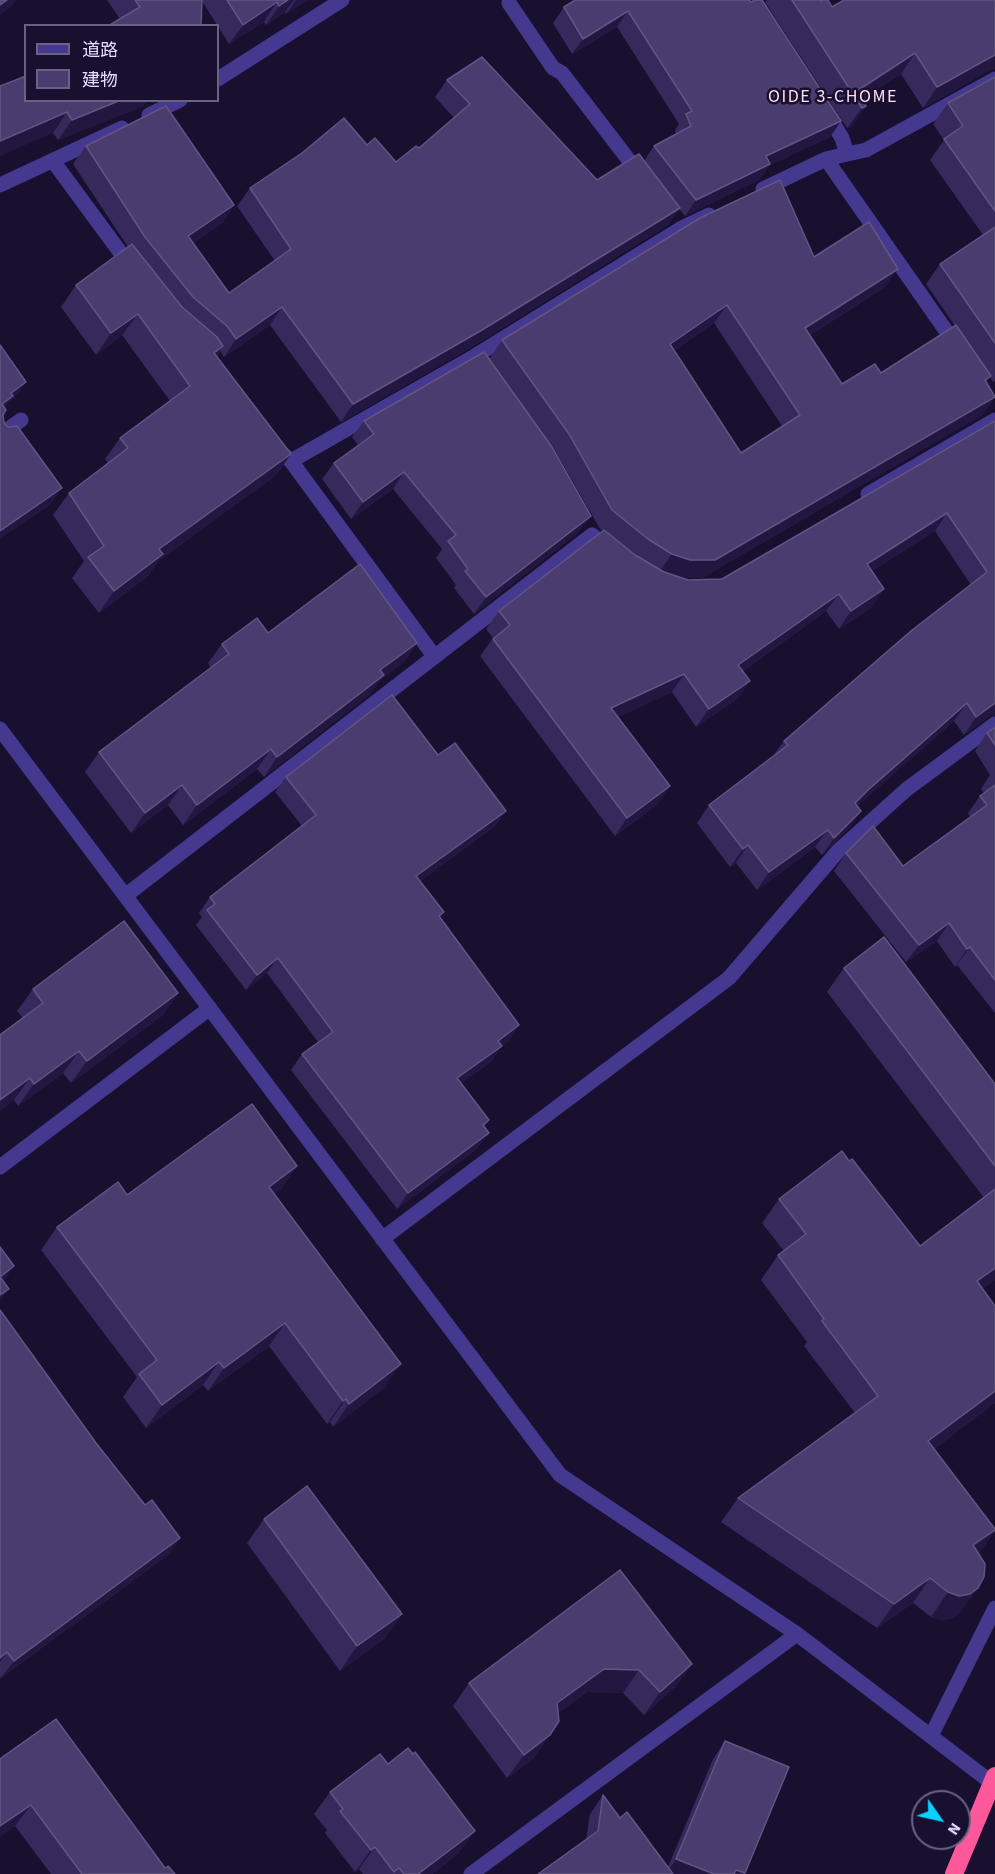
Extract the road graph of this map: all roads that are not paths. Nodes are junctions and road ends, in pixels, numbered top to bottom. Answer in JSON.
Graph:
{"nodes":[{"id":1,"x":342,"y":0,"type":"edge"},
{"id":2,"x":509,"y":1,"type":"edge"},
{"id":3,"x":219,"y":78,"type":"edge"},
{"id":4,"x":995,"y":79,"type":"edge"},
{"id":5,"x":816,"y":98,"type":"edge"},
{"id":6,"x":176,"y":102,"type":"edge"},
{"id":7,"x":847,"y":154,"type":"junction"},
{"id":8,"x":826,"y":159,"type":"junction"},
{"id":9,"x":53,"y":161,"type":"junction"},
{"id":10,"x":0,"y":185,"type":"edge"},
{"id":11,"x":654,"y":192,"type":"edge"},
{"id":12,"x":754,"y":194,"type":"edge"},
{"id":13,"x":723,"y":208,"type":"edge"},
{"id":14,"x":143,"y":281,"type":"edge"},
{"id":15,"x":968,"y":363,"type":"edge"},
{"id":16,"x":21,"y":420,"type":"dead end"},
{"id":17,"x":995,"y":420,"type":"edge"},
{"id":18,"x":263,"y":434,"type":"edge"},
{"id":19,"x":0,"y":435,"type":"edge"},
{"id":20,"x":291,"y":461,"type":"junction"},
{"id":21,"x":852,"y":504,"type":"edge"},
{"id":22,"x":622,"y":559,"type":"edge"},
{"id":23,"x":435,"y":657,"type":"junction"},
{"id":24,"x":995,"y":724,"type":"edge"},
{"id":25,"x":0,"y":729,"type":"edge"},
{"id":26,"x":125,"y":896,"type":"junction"},
{"id":27,"x":210,"y":1008,"type":"junction"},
{"id":28,"x":0,"y":1167,"type":"edge"},
{"id":29,"x":382,"y":1239,"type":"junction"},
{"id":30,"x":995,"y":1608,"type":"edge"},
{"id":31,"x":797,"y":1634,"type":"junction"},
{"id":32,"x":931,"y":1736,"type":"junction"},
{"id":33,"x":993,"y":1779,"type":"edge"},
{"id":34,"x":471,"y":1874,"type":"edge"},
{"id":35,"x":954,"y":1874,"type":"edge"}],
"edges":[{"from":1,"to":3,"type":"street"},
{"from":2,"to":11,"type":"street"},
{"from":4,"to":7,"type":"street"},
{"from":5,"to":7,"type":"street"},
{"from":6,"to":9,"type":"street"},
{"from":7,"to":8,"type":"street"},
{"from":8,"to":12,"type":"street"},
{"from":8,"to":15,"type":"street"},
{"from":9,"to":10,"type":"street"},
{"from":9,"to":14,"type":"street"},
{"from":13,"to":20,"type":"street"},
{"from":16,"to":19,"type":"street"},
{"from":17,"to":21,"type":"street"},
{"from":18,"to":20,"type":"street"},
{"from":20,"to":23,"type":"street"},
{"from":22,"to":23,"type":"street"},
{"from":23,"to":26,"type":"street"},
{"from":24,"to":29,"type":"street"},
{"from":25,"to":26,"type":"street"},
{"from":26,"to":27,"type":"street"},
{"from":27,"to":28,"type":"street"},
{"from":27,"to":29,"type":"street"},
{"from":29,"to":31,"type":"street"},
{"from":30,"to":32,"type":"street"},
{"from":31,"to":32,"type":"street"},
{"from":31,"to":34,"type":"street"},
{"from":32,"to":33,"type":"street"},
{"from":33,"to":35,"type":"highway"}]}
